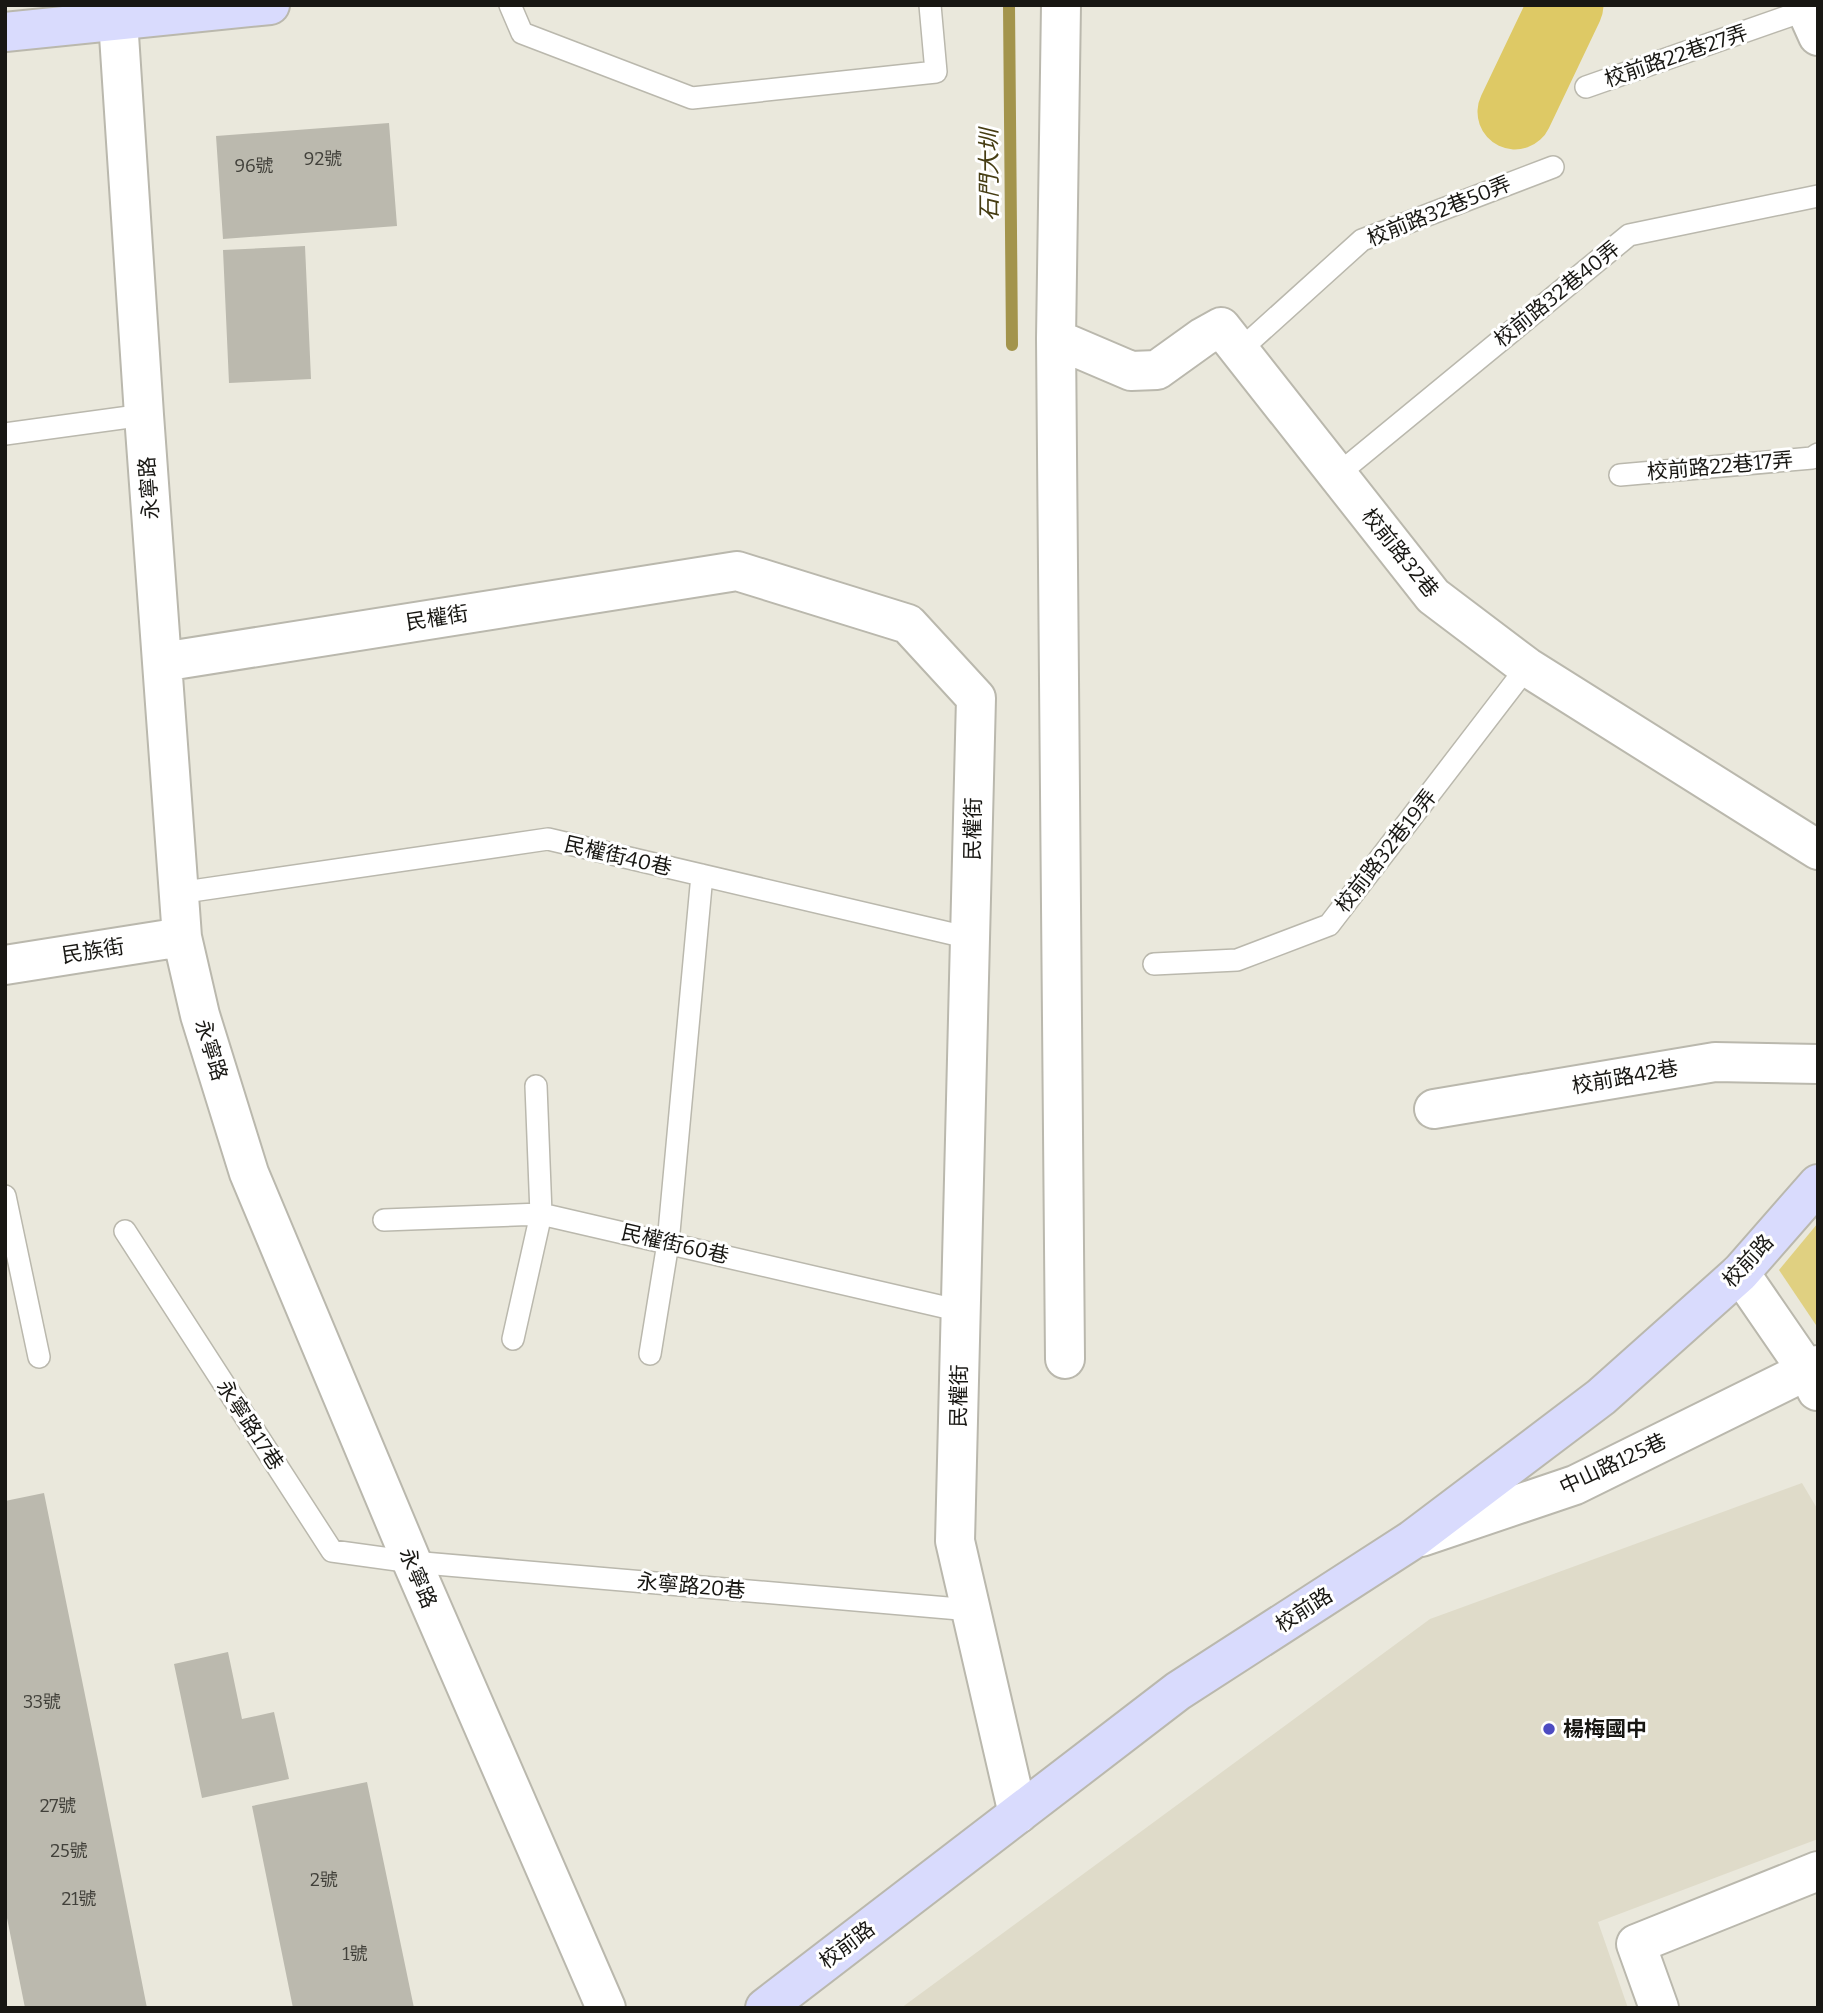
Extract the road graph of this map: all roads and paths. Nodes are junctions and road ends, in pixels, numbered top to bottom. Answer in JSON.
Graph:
{"nodes":[{"id":1,"x":270,"y":5,"type":"edge"},
{"id":2,"x":510,"y":5,"type":"edge"},
{"id":3,"x":930,"y":5,"type":"edge"},
{"id":4,"x":1061,"y":5,"type":"edge"},
{"id":5,"x":117,"y":13,"type":"edge"},
{"id":6,"x":1810,"y":17,"type":"edge"},
{"id":7,"x":5,"y":32,"type":"edge"},
{"id":8,"x":1586,"y":88,"type":"dead end"},
{"id":9,"x":1553,"y":167,"type":"dead end"},
{"id":10,"x":1818,"y":196,"type":"edge"},
{"id":11,"x":1056,"y":339,"type":"junction"},
{"id":12,"x":1239,"y":351,"type":"junction"},
{"id":13,"x":144,"y":415,"type":"junction"},
{"id":14,"x":5,"y":434,"type":"edge"},
{"id":15,"x":1818,"y":454,"type":"edge"},
{"id":16,"x":1337,"y":475,"type":"junction"},
{"id":17,"x":1620,"y":475,"type":"dead end"},
{"id":18,"x":163,"y":662,"type":"junction"},
{"id":19,"x":1527,"y":667,"type":"junction"},
{"id":20,"x":1818,"y":850,"type":"edge"},
{"id":21,"x":702,"y":876,"type":"junction"},
{"id":22,"x":178,"y":893,"type":"junction"},
{"id":23,"x":182,"y":937,"type":"junction"},
{"id":24,"x":970,"y":938,"type":"junction"},
{"id":25,"x":1154,"y":964,"type":"dead end"},
{"id":26,"x":5,"y":965,"type":"edge"},
{"id":27,"x":1818,"y":1064,"type":"edge"},
{"id":28,"x":536,"y":1086,"type":"dead end"},
{"id":29,"x":1434,"y":1109,"type":"dead end"},
{"id":30,"x":1818,"y":1184,"type":"edge"},
{"id":31,"x":5,"y":1196,"type":"edge"},
{"id":32,"x":541,"y":1214,"type":"junction"},
{"id":33,"x":384,"y":1220,"type":"dead end"},
{"id":34,"x":125,"y":1231,"type":"dead end"},
{"id":35,"x":668,"y":1242,"type":"junction"},
{"id":36,"x":1740,"y":1273,"type":"junction"},
{"id":37,"x":961,"y":1311,"type":"junction"},
{"id":38,"x":513,"y":1339,"type":"dead end"},
{"id":39,"x":650,"y":1354,"type":"dead end"},
{"id":40,"x":40,"y":1357,"type":"dead end"},
{"id":41,"x":1065,"y":1359,"type":"dead end"},
{"id":42,"x":1814,"y":1376,"type":"edge"},
{"id":43,"x":1412,"y":1540,"type":"junction"},
{"id":44,"x":412,"y":1562,"type":"junction"},
{"id":45,"x":971,"y":1610,"type":"junction"},
{"id":46,"x":1018,"y":1814,"type":"junction"},
{"id":47,"x":1818,"y":1871,"type":"edge"},
{"id":48,"x":606,"y":2008,"type":"edge"},
{"id":49,"x":765,"y":2008,"type":"edge"},
{"id":50,"x":1659,"y":2008,"type":"edge"}],
"edges":[{"from":1,"to":5,"type":"street"},
{"from":2,"to":3,"type":"lane"},
{"from":4,"to":11,"type":"street"},
{"from":5,"to":7,"type":"street"},
{"from":5,"to":13,"type":"street","name":"永寧路"},
{"from":6,"to":8,"type":"lane","name":"校前路22巷27弄"},
{"from":9,"to":12,"type":"lane","name":"校前路32巷50弄"},
{"from":10,"to":16,"type":"lane","name":"校前路32巷40弄"},
{"from":11,"to":12,"type":"street","name":"校前路32巷"},
{"from":11,"to":41,"type":"street"},
{"from":12,"to":16,"type":"street","name":"校前路32巷"},
{"from":13,"to":14,"type":"lane"},
{"from":13,"to":18,"type":"street","name":"永寧路"},
{"from":15,"to":17,"type":"lane","name":"校前路22巷17弄"},
{"from":16,"to":19,"type":"street","name":"校前路32巷"},
{"from":18,"to":22,"type":"street","name":"永寧路"},
{"from":18,"to":24,"type":"street","name":"民權街"},
{"from":19,"to":20,"type":"street","name":"校前路32巷"},
{"from":19,"to":25,"type":"lane","name":"校前路32巷19弄"},
{"from":21,"to":22,"type":"lane","name":"民權街40巷"},
{"from":21,"to":24,"type":"lane","name":"民權街40巷"},
{"from":21,"to":35,"type":"lane"},
{"from":22,"to":23,"type":"street","name":"永寧路"},
{"from":23,"to":26,"type":"street","name":"民族街"},
{"from":23,"to":44,"type":"street","name":"永寧路"},
{"from":24,"to":37,"type":"street","name":"民權街"},
{"from":27,"to":29,"type":"street","name":"校前路42巷"},
{"from":28,"to":32,"type":"lane"},
{"from":30,"to":36,"type":"street","name":"校前路"},
{"from":31,"to":40,"type":"lane"},
{"from":32,"to":33,"type":"lane","name":"民權街60巷"},
{"from":32,"to":35,"type":"lane","name":"民權街60巷"},
{"from":32,"to":38,"type":"lane"},
{"from":34,"to":44,"type":"lane","name":"永寧路17巷"},
{"from":35,"to":37,"type":"lane","name":"民權街60巷"},
{"from":35,"to":39,"type":"lane"},
{"from":36,"to":42,"type":"street","name":"中山路125巷"},
{"from":36,"to":43,"type":"street","name":"校前路"},
{"from":37,"to":45,"type":"street","name":"民權街"},
{"from":42,"to":43,"type":"street","name":"中山路125巷"},
{"from":43,"to":46,"type":"street","name":"校前路"},
{"from":44,"to":45,"type":"lane","name":"永寧路20巷"},
{"from":44,"to":48,"type":"street","name":"永寧路"},
{"from":45,"to":46,"type":"street","name":"民權街"},
{"from":46,"to":49,"type":"street","name":"校前路"},
{"from":47,"to":50,"type":"street"}]}
